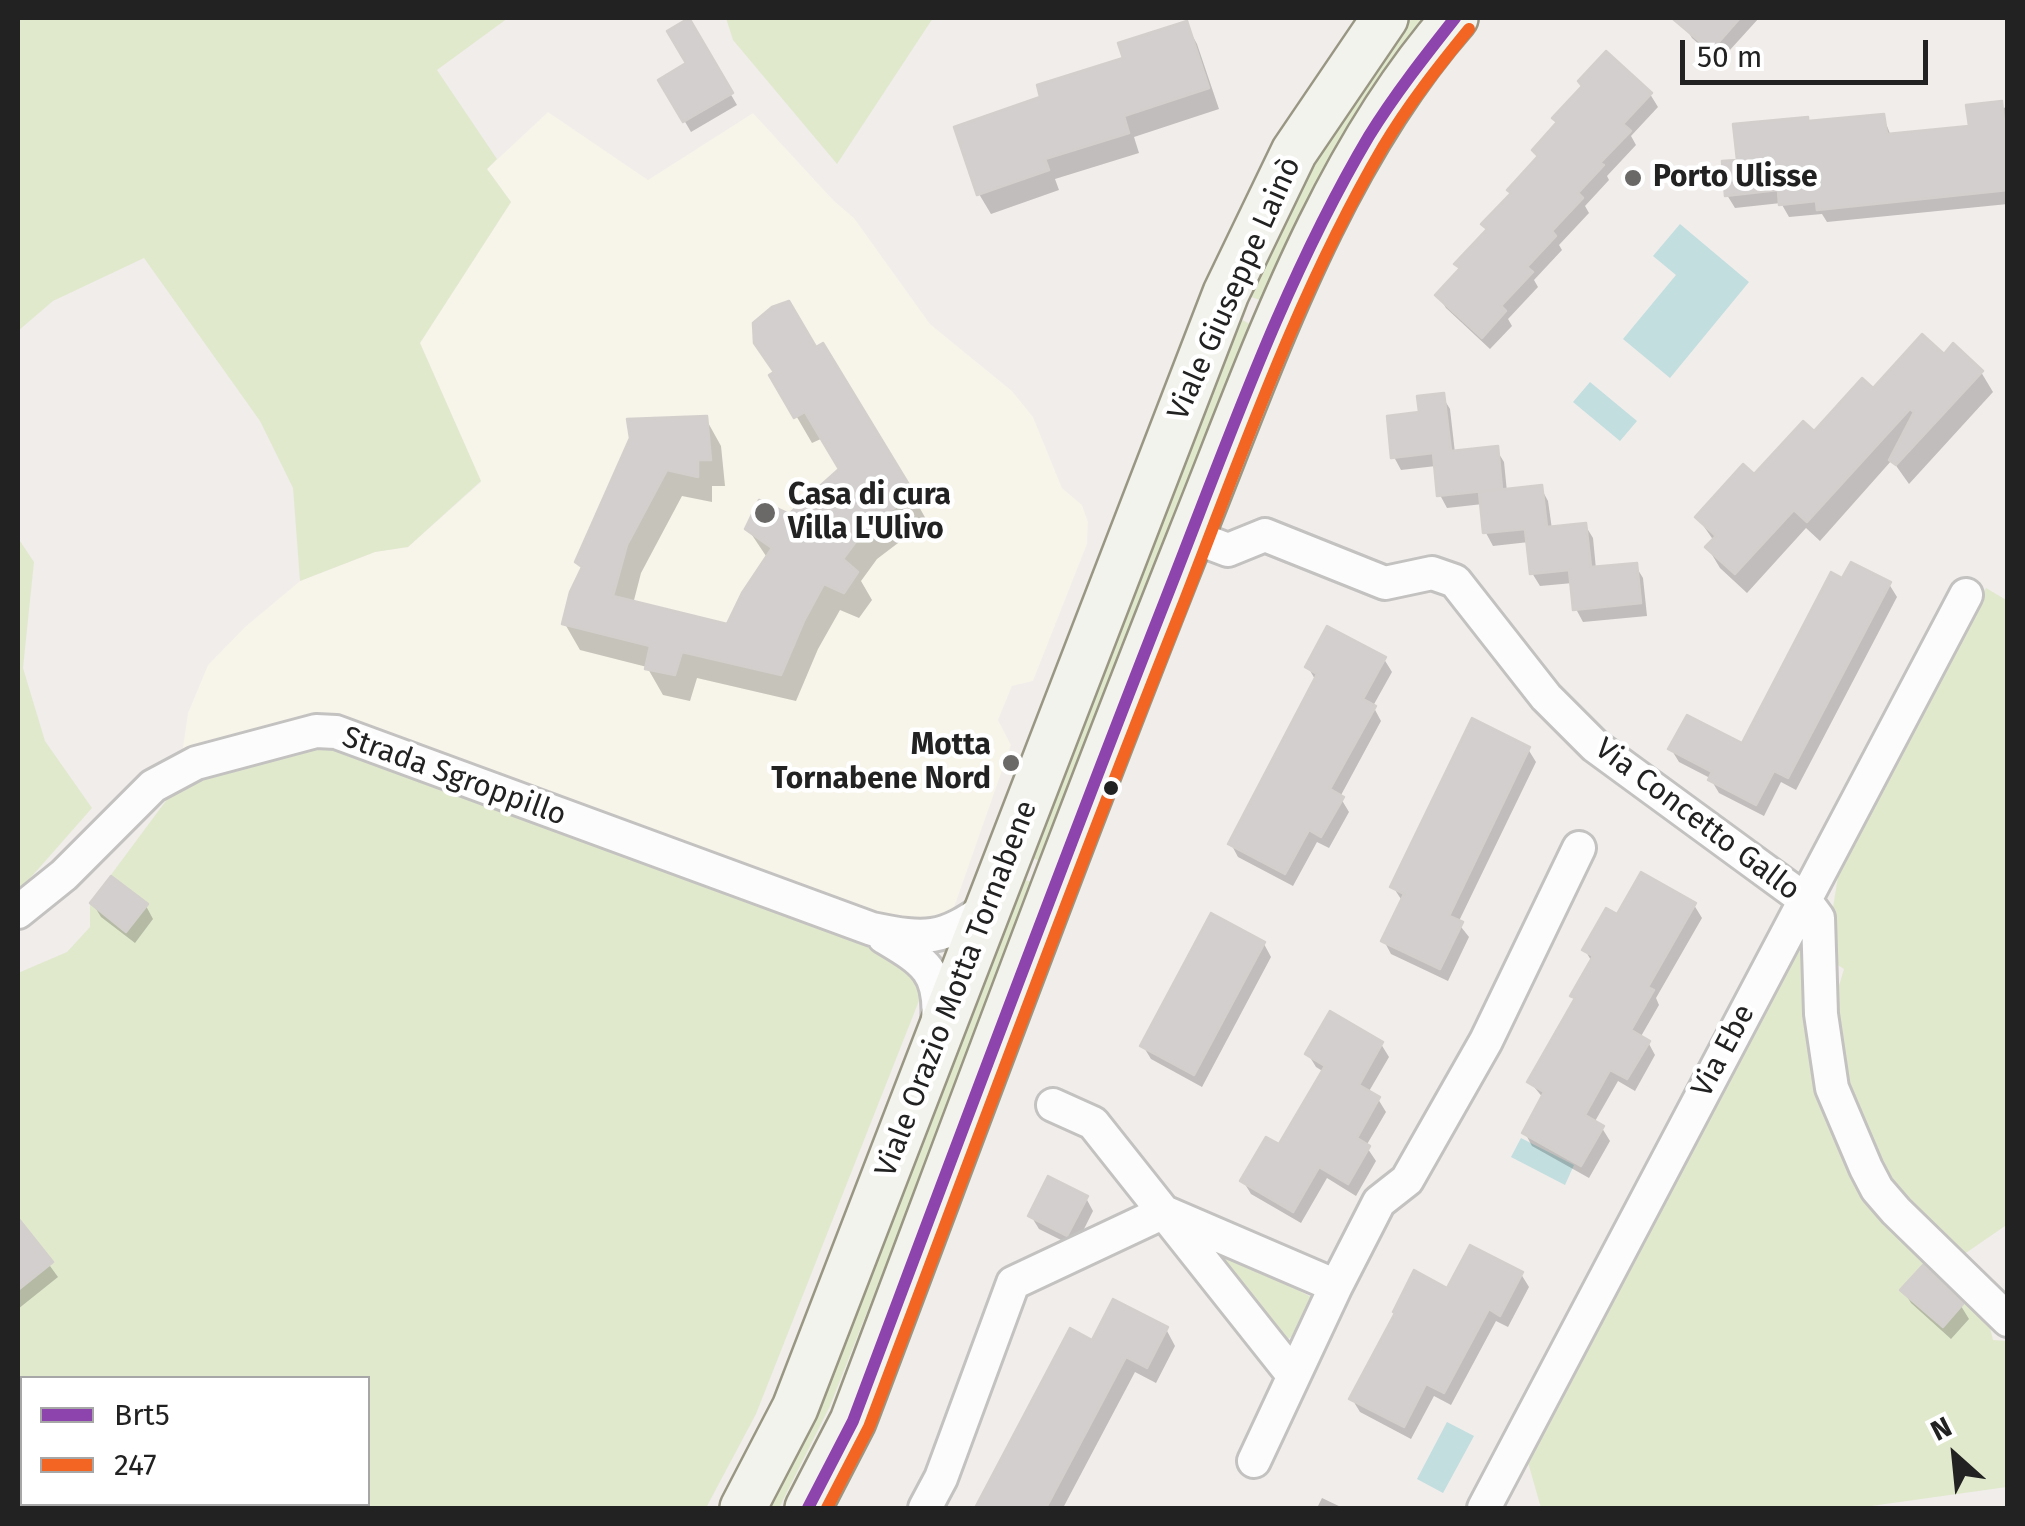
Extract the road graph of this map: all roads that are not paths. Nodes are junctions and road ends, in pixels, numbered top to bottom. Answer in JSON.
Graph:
{"nodes":[{"id":1,"x":1386,"y":18,"type":"edge"},
{"id":2,"x":1456,"y":18,"type":"edge"},
{"id":3,"x":1159,"y":464,"type":"joint"},
{"id":4,"x":1192,"y":536,"type":"junction"},
{"id":5,"x":1966,"y":596,"type":"dead end"},
{"id":6,"x":1578,"y":848,"type":"dead end"},
{"id":7,"x":1804,"y":899,"type":"junction"},
{"id":8,"x":988,"y":908,"type":"junction"},
{"id":9,"x":18,"y":912,"type":"edge"},
{"id":10,"x":872,"y":929,"type":"junction"},
{"id":11,"x":937,"y":1040,"type":"junction"},
{"id":12,"x":1053,"y":1105,"type":"dead end"},
{"id":13,"x":1164,"y":1212,"type":"junction"},
{"id":14,"x":1336,"y":1286,"type":"junction"},
{"id":15,"x":2008,"y":1320,"type":"edge"},
{"id":16,"x":1292,"y":1375,"type":"junction"},
{"id":17,"x":1254,"y":1461,"type":"dead end"},
{"id":18,"x":743,"y":1508,"type":"edge"},
{"id":19,"x":808,"y":1508,"type":"edge"},
{"id":20,"x":925,"y":1508,"type":"edge"},
{"id":21,"x":1484,"y":1508,"type":"edge"}],
"edges":[{"from":1,"to":3,"type":"main road","name":"Viale Giuseppe Lainò"},
{"from":2,"to":4,"type":"main road","name":"Viale Giuseppe Lainò"},
{"from":3,"to":8,"type":"main road","name":"Viale Orazio Motta Tornabene"},
{"from":4,"to":7,"type":"street","name":"Via Concetto Gallo"},
{"from":4,"to":19,"type":"main road","name":"Viale Orazio Motta Tornabene"},
{"from":5,"to":7,"type":"street","name":"Via Ebe"},
{"from":6,"to":14,"type":"street"},
{"from":7,"to":15,"type":"street","name":"Via Concetto Gallo"},
{"from":7,"to":21,"type":"street","name":"Via Ebe"},
{"from":8,"to":10,"type":"street"},
{"from":8,"to":11,"type":"main road","name":"Viale Orazio Motta Tornabene"},
{"from":9,"to":10,"type":"street","name":"Strada Sgroppillo"},
{"from":10,"to":11,"type":"street"},
{"from":11,"to":18,"type":"main road","name":"Viale Orazio Motta Tornabene"},
{"from":12,"to":13,"type":"street"},
{"from":13,"to":14,"type":"street"},
{"from":13,"to":16,"type":"street"},
{"from":13,"to":20,"type":"street"},
{"from":14,"to":16,"type":"street"},
{"from":16,"to":17,"type":"street"}]}
